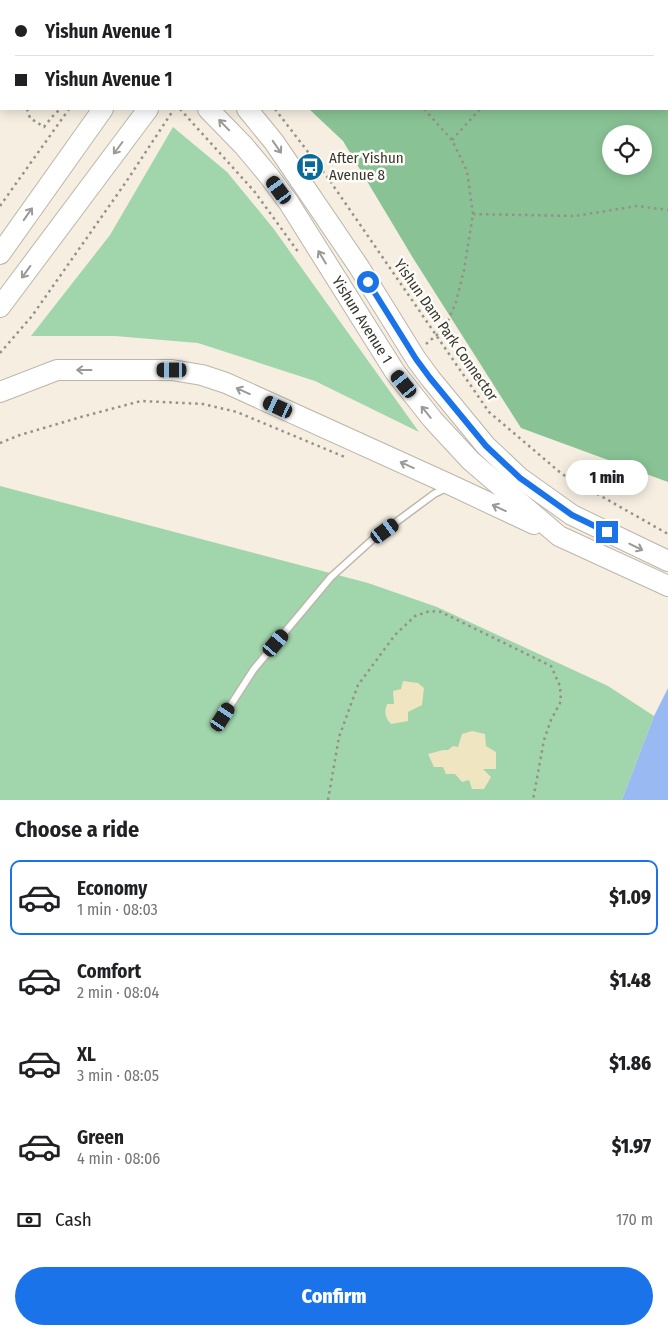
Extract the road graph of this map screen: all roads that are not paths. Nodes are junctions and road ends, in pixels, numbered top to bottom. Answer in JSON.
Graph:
{"nodes":[{"id":1,"x":101,"y":110,"type":"edge"},
{"id":2,"x":147,"y":110,"type":"edge"},
{"id":3,"x":209,"y":110,"type":"edge"},
{"id":4,"x":248,"y":110,"type":"edge"},
{"id":5,"x":0,"y":254,"type":"edge"},
{"id":6,"x":0,"y":307,"type":"edge"},
{"id":7,"x":414,"y":357,"type":"junction"},
{"id":8,"x":394,"y":372,"type":"junction"},
{"id":9,"x":0,"y":392,"type":"edge"},
{"id":10,"x":451,"y":485,"type":"junction"},
{"id":11,"x":559,"y":536,"type":"junction"},
{"id":12,"x":668,"y":561,"type":"edge"},
{"id":13,"x":666,"y":585,"type":"edge"},
{"id":14,"x":223,"y":717,"type":"dead end"}],
"edges":[{"from":5,"to":1,"type":"main road","one_way":true},
{"from":2,"to":6,"type":"main road","one_way":true},
{"from":8,"to":3,"type":"main road","name":"Yishun Avenue 1","one_way":true},
{"from":4,"to":7,"type":"main road","name":"Yishun Avenue 1","one_way":true},
{"from":7,"to":8,"type":"main road"},
{"from":7,"to":12,"type":"main road","name":"Yishun Avenue 1","one_way":true},
{"from":11,"to":8,"type":"main road","name":"Yishun Avenue 1","one_way":true},
{"from":10,"to":9,"type":"main road","one_way":true},
{"from":11,"to":10,"type":"main road","one_way":true},
{"from":10,"to":14,"type":"lane"},
{"from":11,"to":13,"type":"main road","name":"Yishun Avenue 1"}]}
